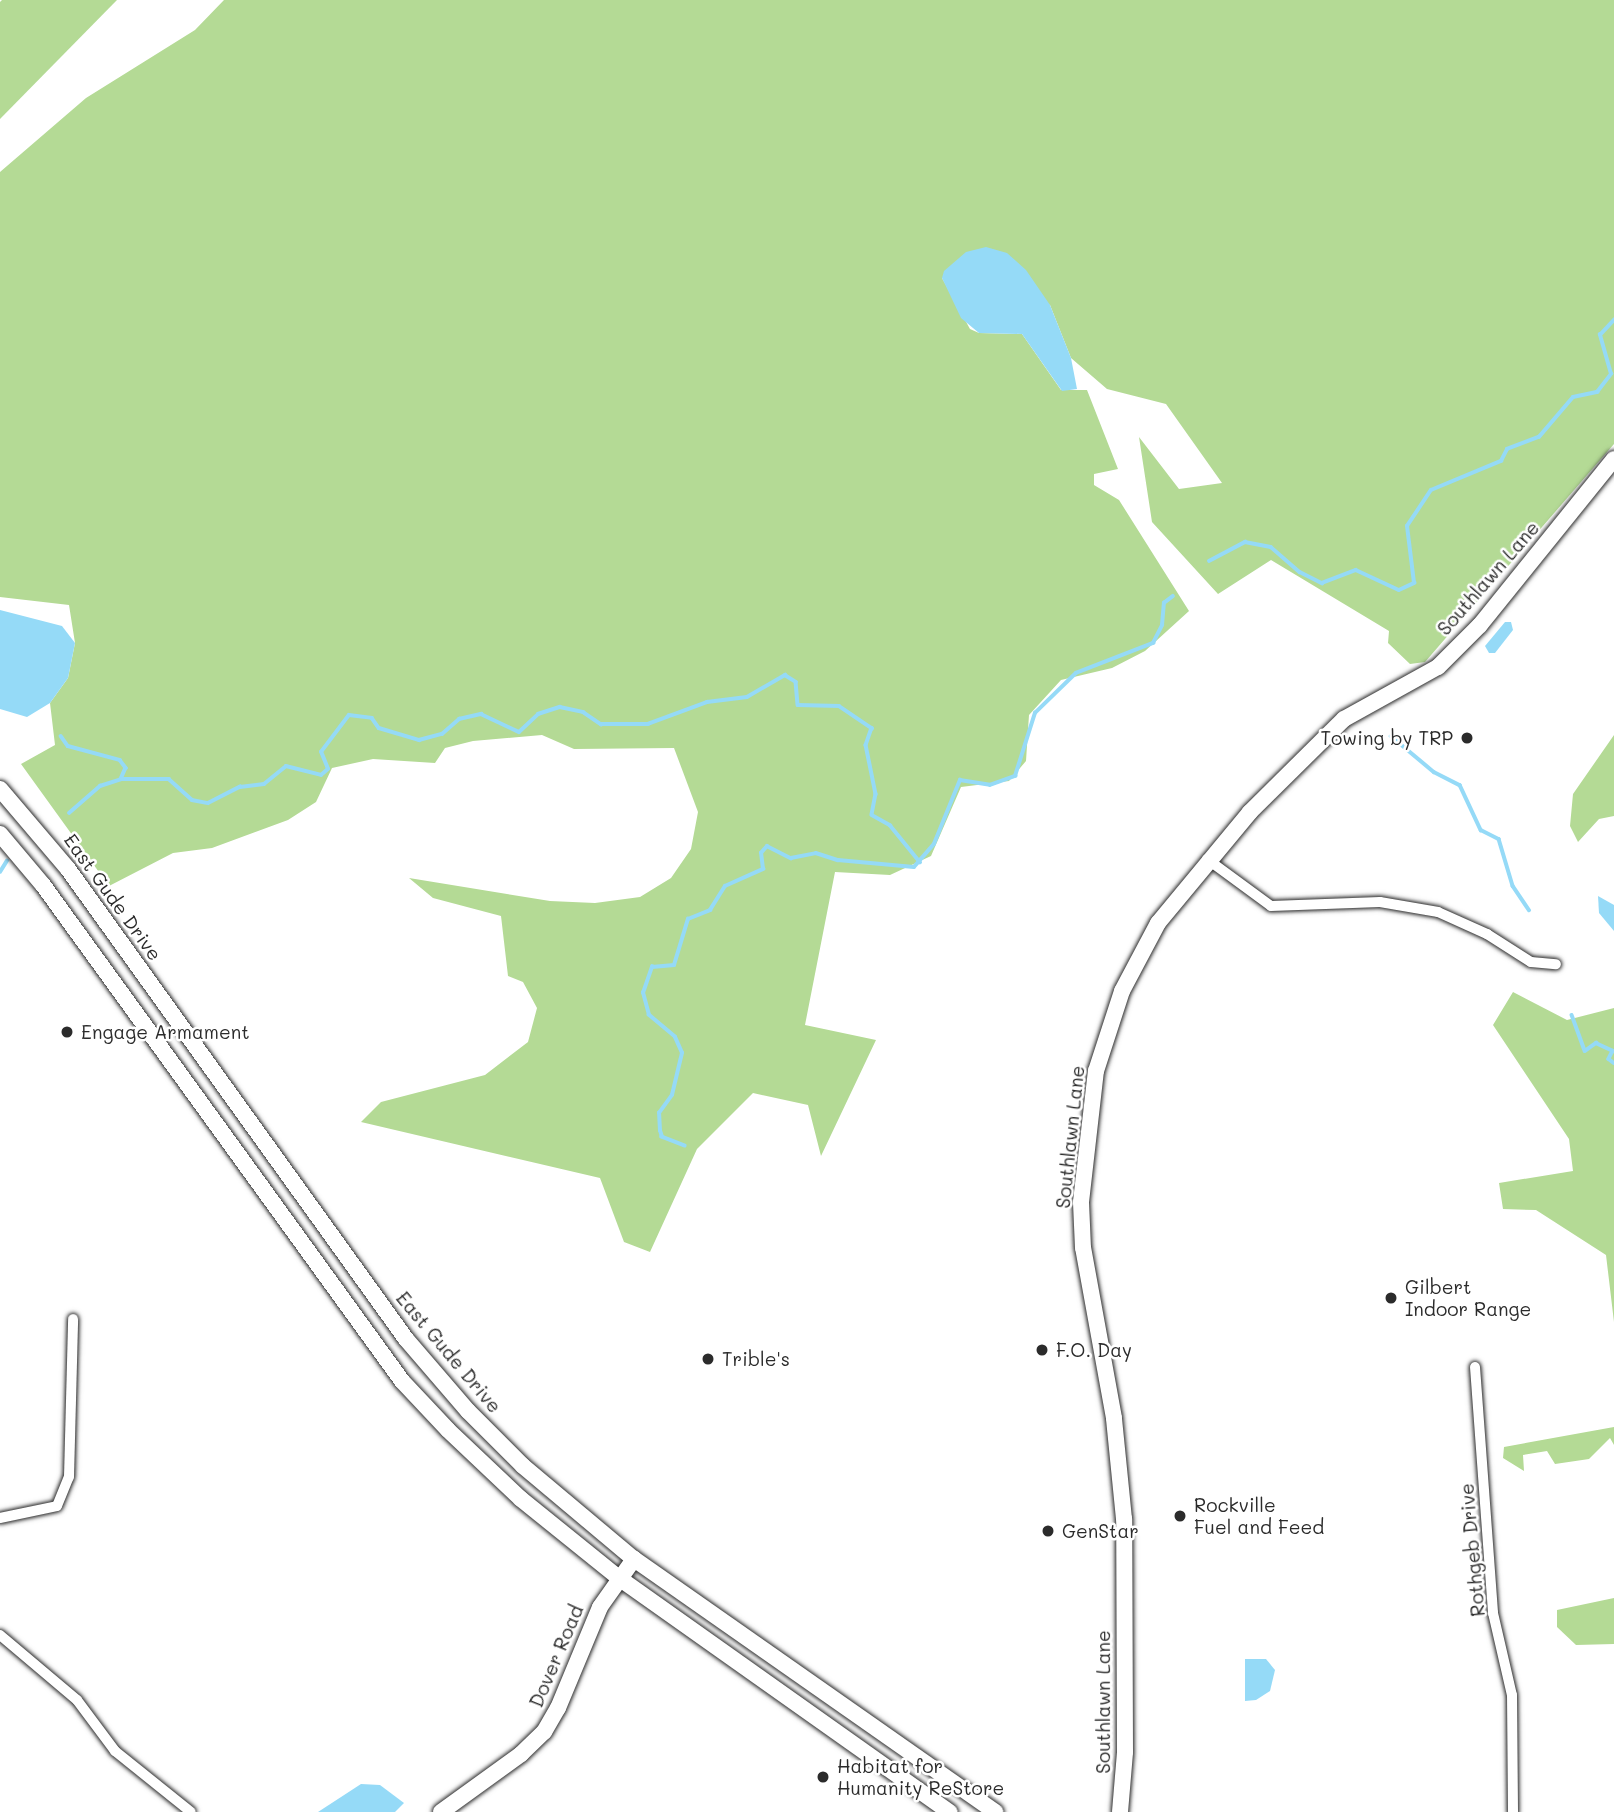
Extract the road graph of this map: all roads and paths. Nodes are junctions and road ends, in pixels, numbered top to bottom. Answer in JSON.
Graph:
{"nodes":[{"id":1,"x":1614,"y":459,"type":"edge"},
{"id":2,"x":0,"y":789,"type":"edge"},
{"id":3,"x":0,"y":834,"type":"edge"},
{"id":4,"x":1207,"y":859,"type":"junction"},
{"id":5,"x":1556,"y":964,"type":"dead end"},
{"id":6,"x":73,"y":1320,"type":"dead end"},
{"id":7,"x":1475,"y":1367,"type":"dead end"},
{"id":8,"x":0,"y":1518,"type":"edge"},
{"id":9,"x":634,"y":1559,"type":"junction"},
{"id":10,"x":619,"y":1578,"type":"junction"},
{"id":11,"x":0,"y":1635,"type":"edge"},
{"id":12,"x":191,"y":1812,"type":"edge"},
{"id":13,"x":441,"y":1812,"type":"edge"},
{"id":14,"x":950,"y":1812,"type":"edge"},
{"id":15,"x":995,"y":1812,"type":"edge"},
{"id":16,"x":1120,"y":1812,"type":"edge"},
{"id":17,"x":1513,"y":1812,"type":"edge"}],
"edges":[{"from":1,"to":4,"type":"main road","name":"Southlawn Lane"},
{"from":2,"to":9,"type":"main road","name":"East Gude Drive"},
{"from":3,"to":10,"type":"main road"},
{"from":4,"to":5,"type":"street"},
{"from":4,"to":16,"type":"main road","name":"Southlawn Lane"},
{"from":6,"to":8,"type":"street"},
{"from":7,"to":17,"type":"street","name":"Rothgeb Drive"},
{"from":9,"to":10,"type":"main road","name":"Dover Road"},
{"from":9,"to":15,"type":"main road","name":"East Gude Drive"},
{"from":10,"to":13,"type":"main road","name":"Dover Road"},
{"from":10,"to":14,"type":"main road"},
{"from":11,"to":12,"type":"street"}]}
